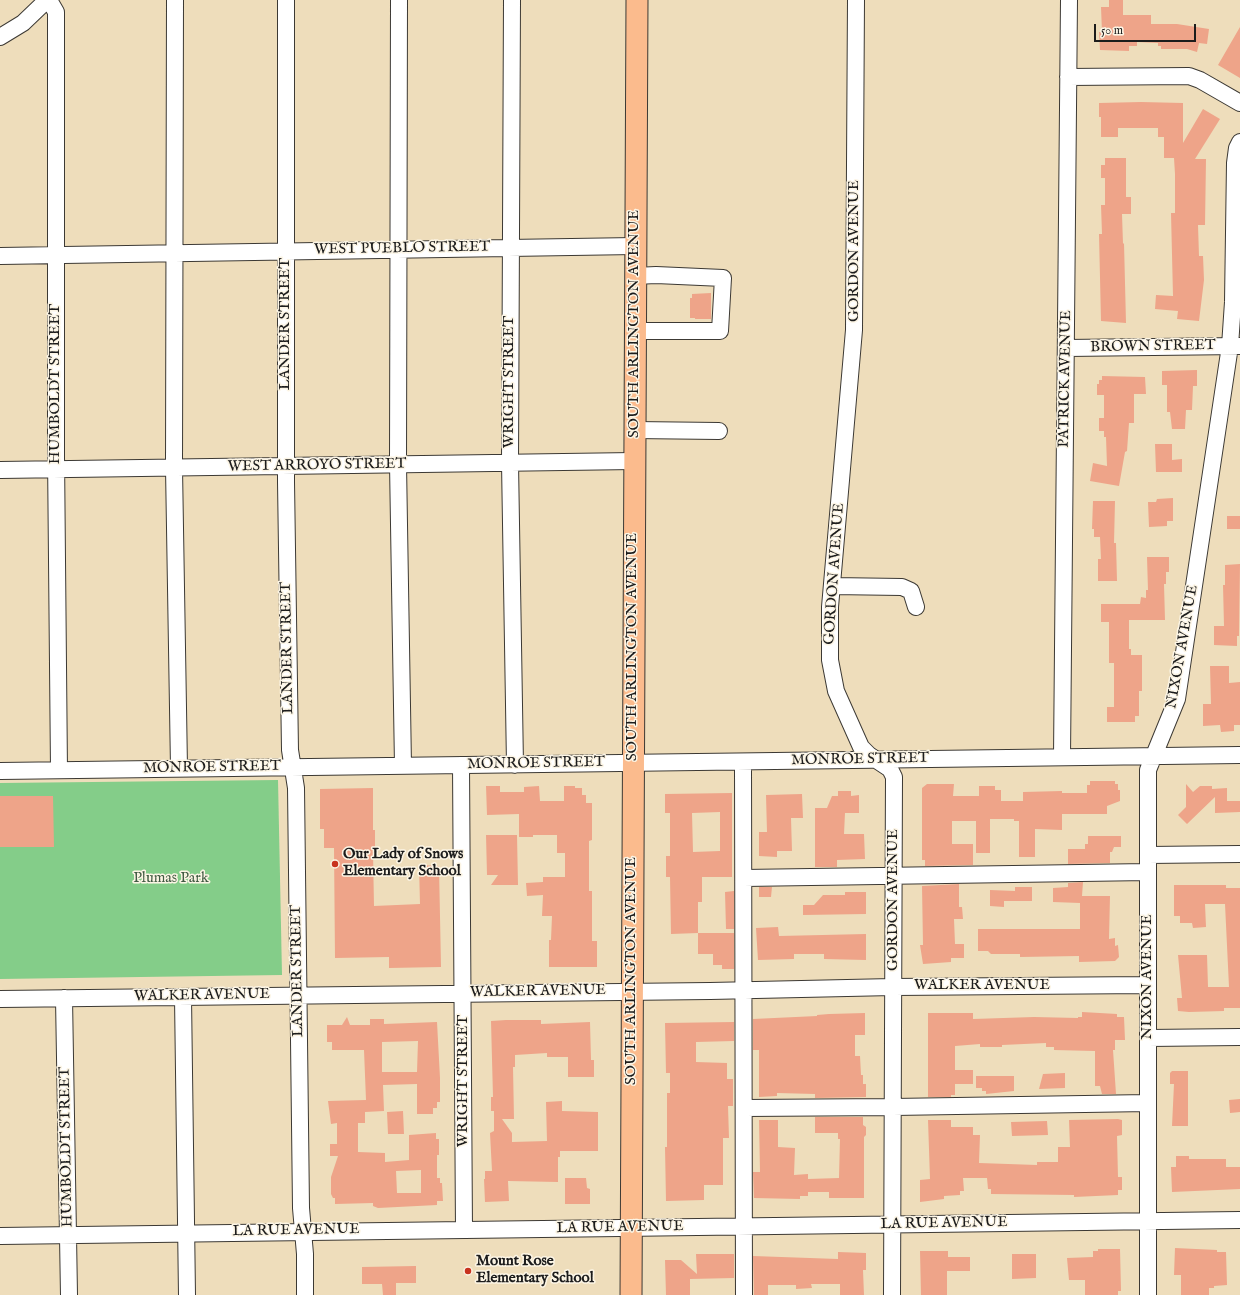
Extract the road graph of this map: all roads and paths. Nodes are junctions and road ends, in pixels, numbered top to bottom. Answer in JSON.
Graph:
{"nodes":[{"id":1,"x":48,"y":0,"type":"edge"},
{"id":2,"x":175,"y":0,"type":"edge"},
{"id":3,"x":286,"y":0,"type":"edge"},
{"id":4,"x":399,"y":0,"type":"edge"},
{"id":5,"x":512,"y":0,"type":"edge"},
{"id":6,"x":637,"y":0,"type":"edge"},
{"id":7,"x":856,"y":0,"type":"edge"},
{"id":8,"x":1069,"y":0,"type":"edge"},
{"id":9,"x":0,"y":37,"type":"edge"},
{"id":10,"x":1068,"y":77,"type":"junction"},
{"id":11,"x":1240,"y":103,"type":"edge"},
{"id":12,"x":1240,"y":142,"type":"edge"},
{"id":13,"x":635,"y":246,"type":"junction"},
{"id":14,"x":510,"y":248,"type":"junction"},
{"id":15,"x":398,"y":249,"type":"junction"},
{"id":16,"x":287,"y":251,"type":"junction"},
{"id":17,"x":174,"y":253,"type":"junction"},
{"id":18,"x":56,"y":255,"type":"junction"},
{"id":19,"x":0,"y":256,"type":"edge"},
{"id":20,"x":635,"y":276,"type":"junction"},
{"id":21,"x":635,"y":330,"type":"junction"},
{"id":22,"x":1235,"y":346,"type":"edge"},
{"id":23,"x":1066,"y":348,"type":"junction"},
{"id":24,"x":634,"y":430,"type":"junction"},
{"id":25,"x":719,"y":431,"type":"dead end"},
{"id":26,"x":634,"y":461,"type":"junction"},
{"id":27,"x":510,"y":463,"type":"junction"},
{"id":28,"x":398,"y":464,"type":"junction"},
{"id":29,"x":286,"y":466,"type":"junction"},
{"id":30,"x":174,"y":468,"type":"junction"},
{"id":31,"x":56,"y":469,"type":"junction"},
{"id":32,"x":0,"y":470,"type":"edge"},
{"id":33,"x":832,"y":586,"type":"junction"},
{"id":34,"x":916,"y":607,"type":"dead end"},
{"id":35,"x":1240,"y":755,"type":"edge"},
{"id":36,"x":1152,"y":756,"type":"junction"},
{"id":37,"x":1062,"y":757,"type":"junction"},
{"id":38,"x":875,"y":760,"type":"junction"},
{"id":39,"x":744,"y":762,"type":"junction"},
{"id":40,"x":633,"y":763,"type":"junction"},
{"id":41,"x":514,"y":764,"type":"junction"},
{"id":42,"x":461,"y":765,"type":"junction"},
{"id":43,"x":403,"y":766,"type":"junction"},
{"id":44,"x":292,"y":767,"type":"junction"},
{"id":45,"x":179,"y":768,"type":"junction"},
{"id":46,"x":59,"y":770,"type":"junction"},
{"id":47,"x":0,"y":771,"type":"edge"},
{"id":48,"x":1240,"y":854,"type":"edge"},
{"id":49,"x":1148,"y":855,"type":"junction"},
{"id":50,"x":1148,"y":872,"type":"junction"},
{"id":51,"x":893,"y":877,"type":"junction"},
{"id":52,"x":744,"y":878,"type":"junction"},
{"id":53,"x":1148,"y":985,"type":"junction"},
{"id":54,"x":894,"y":987,"type":"junction"},
{"id":55,"x":744,"y":990,"type":"junction"},
{"id":56,"x":632,"y":991,"type":"junction"},
{"id":57,"x":463,"y":993,"type":"junction"},
{"id":58,"x":299,"y":995,"type":"junction"},
{"id":59,"x":182,"y":997,"type":"junction"},
{"id":60,"x":64,"y":998,"type":"junction"},
{"id":61,"x":0,"y":999,"type":"edge"},
{"id":62,"x":1240,"y":1037,"type":"edge"},
{"id":63,"x":1148,"y":1038,"type":"junction"},
{"id":64,"x":1148,"y":1103,"type":"junction"},
{"id":65,"x":744,"y":1108,"type":"junction"},
{"id":66,"x":893,"y":1108,"type":"junction"},
{"id":67,"x":1240,"y":1220,"type":"edge"},
{"id":68,"x":1148,"y":1221,"type":"junction"},
{"id":69,"x":892,"y":1224,"type":"junction"},
{"id":70,"x":745,"y":1226,"type":"junction"},
{"id":71,"x":631,"y":1228,"type":"junction"},
{"id":72,"x":464,"y":1230,"type":"junction"},
{"id":73,"x":303,"y":1231,"type":"junction"},
{"id":74,"x":186,"y":1233,"type":"junction"},
{"id":75,"x":68,"y":1235,"type":"junction"},
{"id":76,"x":0,"y":1236,"type":"edge"},
{"id":77,"x":69,"y":1295,"type":"edge"},
{"id":78,"x":187,"y":1295,"type":"edge"},
{"id":79,"x":305,"y":1295,"type":"edge"},
{"id":80,"x":631,"y":1295,"type":"edge"},
{"id":81,"x":744,"y":1295,"type":"edge"},
{"id":82,"x":892,"y":1295,"type":"edge"},
{"id":83,"x":1148,"y":1295,"type":"edge"}],
"edges":[{"from":1,"to":9,"type":"street"},
{"from":1,"to":18,"type":"street","name":"HUMBOLDT STREET"},
{"from":2,"to":17,"type":"street"},
{"from":3,"to":16,"type":"street","name":"LANDER STREET"},
{"from":4,"to":15,"type":"street"},
{"from":5,"to":14,"type":"street","name":"WRIGHT STREET"},
{"from":6,"to":13,"type":"main road","name":"SOUTH ARLINGTON AVENUE"},
{"from":7,"to":33,"type":"street","name":"GORDON AVENUE"},
{"from":8,"to":10,"type":"street","name":"PATRICK AVENUE"},
{"from":10,"to":11,"type":"street"},
{"from":10,"to":23,"type":"street","name":"PATRICK AVENUE"},
{"from":12,"to":22,"type":"street","name":"NIXON AVENUE"},
{"from":13,"to":14,"type":"street","name":"WEST PUEBLO STREET"},
{"from":13,"to":20,"type":"main road","name":"SOUTH ARLINGTON AVENUE"},
{"from":14,"to":15,"type":"street","name":"WEST PUEBLO STREET"},
{"from":14,"to":27,"type":"street","name":"WRIGHT STREET"},
{"from":15,"to":16,"type":"street","name":"WEST PUEBLO STREET"},
{"from":15,"to":28,"type":"street"},
{"from":16,"to":17,"type":"street","name":"WEST PUEBLO STREET"},
{"from":16,"to":29,"type":"street","name":"LANDER STREET"},
{"from":17,"to":18,"type":"street","name":"WEST PUEBLO STREET"},
{"from":17,"to":30,"type":"street"},
{"from":18,"to":19,"type":"street","name":"WEST PUEBLO STREET"},
{"from":18,"to":31,"type":"street","name":"HUMBOLDT STREET"},
{"from":20,"to":21,"type":"main road","name":"SOUTH ARLINGTON AVENUE"},
{"from":20,"to":21,"type":"street"},
{"from":21,"to":24,"type":"main road","name":"SOUTH ARLINGTON AVENUE"},
{"from":22,"to":23,"type":"street","name":"BROWN STREET"},
{"from":22,"to":36,"type":"street","name":"NIXON AVENUE"},
{"from":23,"to":37,"type":"street","name":"PATRICK AVENUE"},
{"from":24,"to":25,"type":"street"},
{"from":24,"to":26,"type":"main road","name":"SOUTH ARLINGTON AVENUE"},
{"from":26,"to":27,"type":"street","name":"WEST ARROYO STREET"},
{"from":26,"to":40,"type":"main road","name":"SOUTH ARLINGTON AVENUE"},
{"from":27,"to":28,"type":"street","name":"WEST ARROYO STREET"},
{"from":27,"to":41,"type":"street","name":"WRIGHT STREET"},
{"from":28,"to":29,"type":"street","name":"WEST ARROYO STREET"},
{"from":28,"to":43,"type":"street"},
{"from":29,"to":30,"type":"street","name":"WEST ARROYO STREET"},
{"from":29,"to":44,"type":"street","name":"LANDER STREET"},
{"from":30,"to":31,"type":"street","name":"WEST ARROYO STREET"},
{"from":30,"to":45,"type":"street"},
{"from":31,"to":32,"type":"street","name":"WEST ARROYO STREET"},
{"from":31,"to":46,"type":"street","name":"HUMBOLDT STREET"},
{"from":33,"to":34,"type":"street"},
{"from":33,"to":38,"type":"street","name":"GORDON AVENUE"},
{"from":35,"to":36,"type":"street","name":"MONROE STREET"},
{"from":36,"to":37,"type":"street","name":"MONROE STREET"},
{"from":36,"to":49,"type":"street","name":"NIXON AVENUE"},
{"from":37,"to":38,"type":"street","name":"MONROE STREET"},
{"from":38,"to":39,"type":"street","name":"MONROE STREET"},
{"from":38,"to":51,"type":"street","name":"GORDON AVENUE"},
{"from":39,"to":40,"type":"street","name":"MONROE STREET"},
{"from":39,"to":52,"type":"street"},
{"from":40,"to":41,"type":"street","name":"MONROE STREET"},
{"from":40,"to":56,"type":"main road","name":"SOUTH ARLINGTON AVENUE"},
{"from":41,"to":42,"type":"street","name":"MONROE STREET"},
{"from":42,"to":43,"type":"street","name":"MONROE STREET"},
{"from":42,"to":57,"type":"street","name":"WRIGHT STREET"},
{"from":43,"to":44,"type":"street","name":"MONROE STREET"},
{"from":44,"to":45,"type":"street","name":"MONROE STREET"},
{"from":44,"to":58,"type":"street","name":"LANDER STREET"},
{"from":45,"to":46,"type":"street","name":"MONROE STREET"},
{"from":46,"to":47,"type":"street","name":"MONROE STREET"},
{"from":48,"to":49,"type":"street"},
{"from":49,"to":50,"type":"street","name":"NIXON AVENUE"},
{"from":50,"to":51,"type":"street"},
{"from":50,"to":53,"type":"street","name":"NIXON AVENUE"},
{"from":51,"to":52,"type":"street"},
{"from":51,"to":54,"type":"street","name":"GORDON AVENUE"},
{"from":52,"to":55,"type":"street"},
{"from":53,"to":54,"type":"street","name":"WALKER AVENUE"},
{"from":53,"to":63,"type":"street","name":"NIXON AVENUE"},
{"from":54,"to":55,"type":"street","name":"WALKER AVENUE"},
{"from":54,"to":66,"type":"street","name":"GORDON AVENUE"},
{"from":55,"to":56,"type":"street","name":"WALKER AVENUE"},
{"from":55,"to":65,"type":"street"},
{"from":56,"to":57,"type":"street","name":"WALKER AVENUE"},
{"from":56,"to":71,"type":"main road","name":"SOUTH ARLINGTON AVENUE"},
{"from":57,"to":58,"type":"street","name":"WALKER AVENUE"},
{"from":57,"to":72,"type":"street","name":"WRIGHT STREET"},
{"from":58,"to":59,"type":"street","name":"WALKER AVENUE"},
{"from":58,"to":73,"type":"street","name":"LANDER STREET"},
{"from":59,"to":60,"type":"street","name":"WALKER AVENUE"},
{"from":59,"to":74,"type":"street"},
{"from":60,"to":61,"type":"street","name":"WALKER AVENUE"},
{"from":60,"to":75,"type":"street","name":"HUMBOLDT STREET"},
{"from":62,"to":63,"type":"street"},
{"from":63,"to":64,"type":"street","name":"NIXON AVENUE"},
{"from":64,"to":66,"type":"street"},
{"from":64,"to":68,"type":"street","name":"NIXON AVENUE"},
{"from":65,"to":66,"type":"street"},
{"from":65,"to":70,"type":"street"},
{"from":66,"to":69,"type":"street","name":"GORDON AVENUE"},
{"from":67,"to":68,"type":"street","name":"LA RUE AVENUE"},
{"from":68,"to":69,"type":"street","name":"LA RUE AVENUE"},
{"from":68,"to":83,"type":"street","name":"NIXON AVENUE"},
{"from":69,"to":70,"type":"street","name":"LA RUE AVENUE"},
{"from":69,"to":82,"type":"street","name":"GORDON AVENUE"},
{"from":70,"to":71,"type":"street","name":"LA RUE AVENUE"},
{"from":70,"to":81,"type":"street"},
{"from":71,"to":72,"type":"street","name":"LA RUE AVENUE"},
{"from":71,"to":80,"type":"main road","name":"SOUTH ARLINGTON AVENUE"},
{"from":72,"to":73,"type":"street","name":"LA RUE AVENUE"},
{"from":73,"to":74,"type":"street","name":"LA RUE AVENUE"},
{"from":73,"to":79,"type":"street","name":"LANDER STREET"},
{"from":74,"to":75,"type":"street","name":"LA RUE AVENUE"},
{"from":74,"to":78,"type":"street"},
{"from":75,"to":76,"type":"street","name":"LA RUE AVENUE"},
{"from":75,"to":77,"type":"street","name":"HUMBOLDT STREET"}]}
